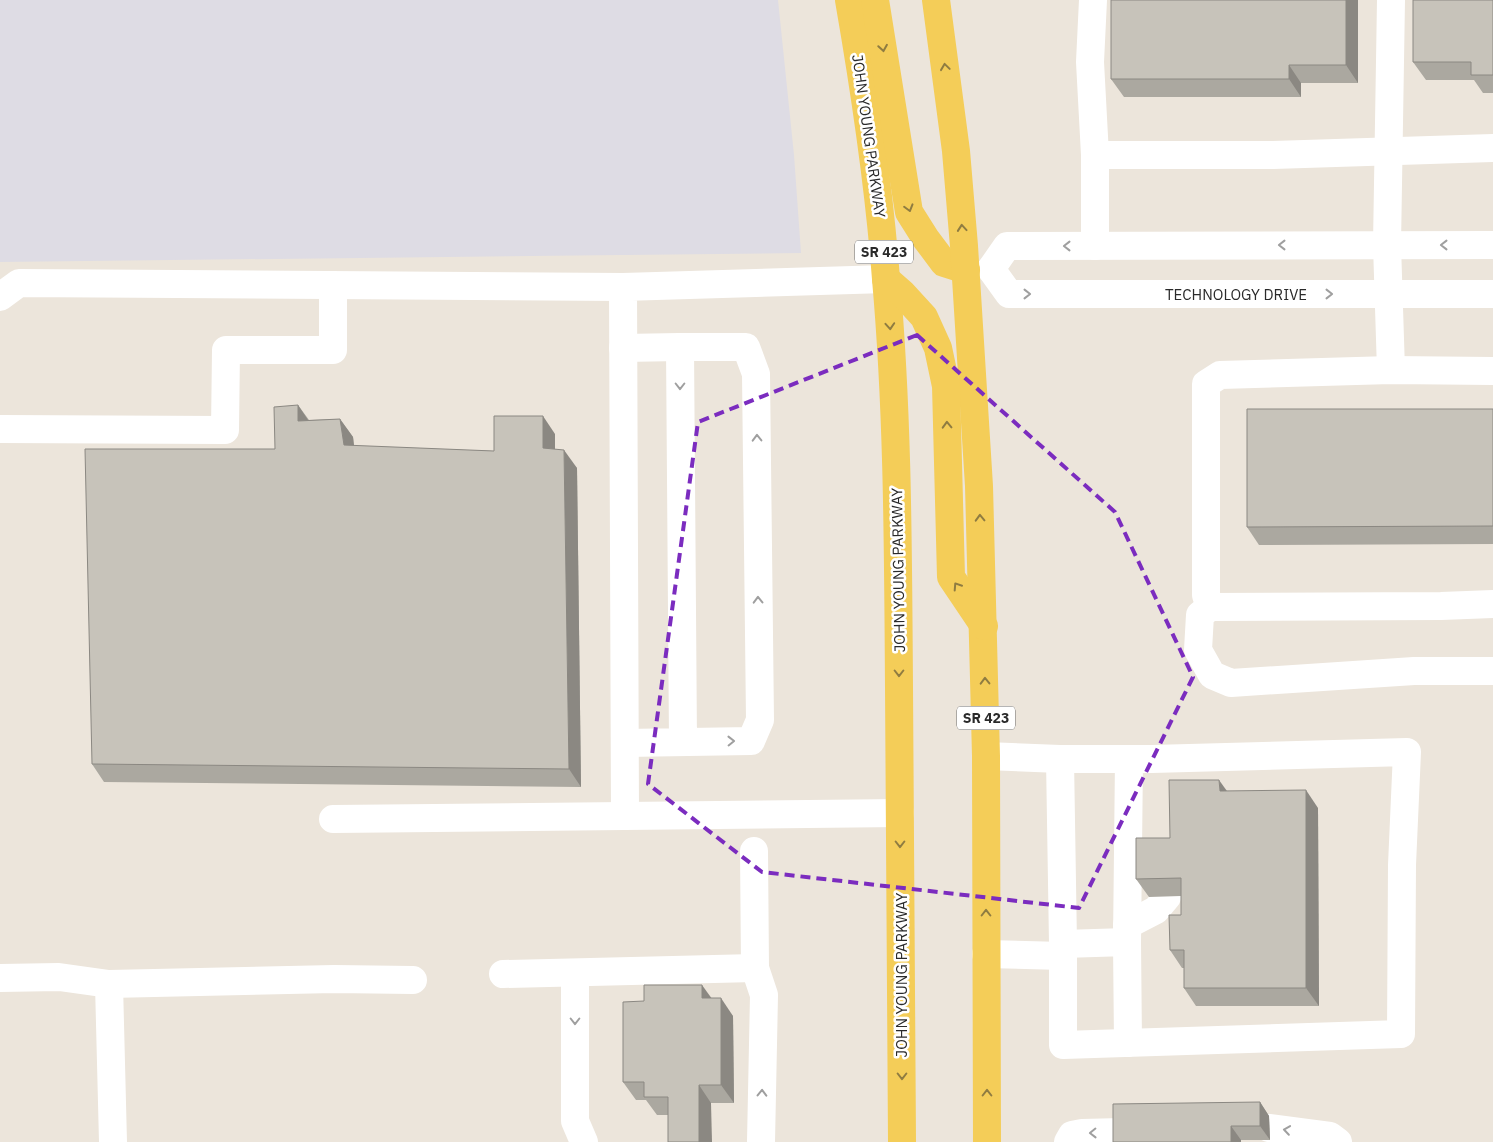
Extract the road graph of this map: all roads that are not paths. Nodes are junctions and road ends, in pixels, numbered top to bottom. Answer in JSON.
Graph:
{"nodes":[{"id":1,"x":849,"y":0,"type":"edge"},
{"id":2,"x":875,"y":0,"type":"edge"},
{"id":3,"x":936,"y":0,"type":"edge"},
{"id":4,"x":1093,"y":0,"type":"edge"},
{"id":5,"x":1391,"y":0,"type":"edge"},
{"id":6,"x":1493,"y":148,"type":"edge"},
{"id":7,"x":1388,"y":152,"type":"junction"},
{"id":8,"x":1095,"y":154,"type":"junction"},
{"id":9,"x":1387,"y":245,"type":"junction"},
{"id":10,"x":1493,"y":245,"type":"edge"},
{"id":11,"x":1095,"y":246,"type":"junction"},
{"id":12,"x":979,"y":269,"type":"junction"},
{"id":13,"x":886,"y":279,"type":"junction"},
{"id":14,"x":333,"y":285,"type":"junction"},
{"id":15,"x":623,"y":287,"type":"junction"},
{"id":16,"x":1389,"y":294,"type":"junction"},
{"id":17,"x":1493,"y":294,"type":"edge"},
{"id":18,"x":0,"y":297,"type":"edge"},
{"id":19,"x":680,"y":347,"type":"junction"},
{"id":20,"x":623,"y":348,"type":"junction"},
{"id":21,"x":1391,"y":370,"type":"junction"},
{"id":22,"x":1493,"y":371,"type":"edge"},
{"id":23,"x":0,"y":429,"type":"edge"},
{"id":24,"x":1493,"y":604,"type":"edge"},
{"id":25,"x":1210,"y":607,"type":"junction"},
{"id":26,"x":984,"y":626,"type":"junction"},
{"id":27,"x":1493,"y":671,"type":"edge"},
{"id":28,"x":683,"y":742,"type":"junction"},
{"id":29,"x":625,"y":743,"type":"junction"},
{"id":30,"x":986,"y":756,"type":"junction"},
{"id":31,"x":1060,"y":759,"type":"junction"},
{"id":32,"x":1128,"y":759,"type":"junction"},
{"id":33,"x":900,"y":813,"type":"junction"},
{"id":34,"x":626,"y":816,"type":"junction"},
{"id":35,"x":333,"y":819,"type":"dead end"},
{"id":36,"x":1128,"y":830,"type":"junction"},
{"id":37,"x":1153,"y":840,"type":"edge"},
{"id":38,"x":754,"y":851,"type":"dead end"},
{"id":39,"x":1167,"y":897,"type":"edge"},
{"id":40,"x":1127,"y":933,"type":"junction"},
{"id":41,"x":1063,"y":950,"type":"junction"},
{"id":42,"x":986,"y":954,"type":"junction"},
{"id":43,"x":755,"y":968,"type":"junction"},
{"id":44,"x":574,"y":973,"type":"junction"},
{"id":45,"x":504,"y":974,"type":"dead end"},
{"id":46,"x":0,"y":978,"type":"edge"},
{"id":47,"x":413,"y":980,"type":"dead end"},
{"id":48,"x":109,"y":984,"type":"junction"},
{"id":49,"x":1128,"y":1043,"type":"junction"},
{"id":50,"x":1270,"y":1128,"type":"dead end"},
{"id":51,"x":1122,"y":1132,"type":"edge"},
{"id":52,"x":1324,"y":1140,"type":"edge"},
{"id":53,"x":113,"y":1142,"type":"edge"},
{"id":54,"x":584,"y":1142,"type":"edge"},
{"id":55,"x":761,"y":1142,"type":"edge"},
{"id":56,"x":902,"y":1142,"type":"edge"},
{"id":57,"x":987,"y":1142,"type":"edge"},
{"id":58,"x":1068,"y":1142,"type":"edge"}],
"edges":[{"from":1,"to":13,"type":"main road","name":"JOHN YOUNG PARKWAY","number":"SR 423"},
{"from":2,"to":12,"type":"main road","one_way":true},
{"from":12,"to":3,"type":"main road","number":"SR 423","one_way":true},
{"from":4,"to":8,"type":"street"},
{"from":5,"to":7,"type":"street"},
{"from":6,"to":7,"type":"street"},
{"from":7,"to":8,"type":"street"},
{"from":7,"to":9,"type":"street"},
{"from":8,"to":11,"type":"street"},
{"from":10,"to":9,"type":"street","one_way":true},
{"from":9,"to":11,"type":"street","one_way":true},
{"from":9,"to":16,"type":"street"},
{"from":11,"to":12,"type":"street","one_way":true},
{"from":12,"to":16,"type":"street","name":"TECHNOLOGY DRIVE","one_way":true},
{"from":26,"to":12,"type":"main road","number":"SR 423","one_way":true},
{"from":13,"to":15,"type":"street"},
{"from":26,"to":13,"type":"main road","one_way":true},
{"from":13,"to":33,"type":"main road","name":"JOHN YOUNG PARKWAY","number":"SR 423","one_way":true},
{"from":14,"to":15,"type":"street"},
{"from":14,"to":18,"type":"street"},
{"from":14,"to":23,"type":"street"},
{"from":15,"to":20,"type":"street"},
{"from":16,"to":17,"type":"street","name":"TECHNOLOGY DRIVE"},
{"from":16,"to":21,"type":"street"},
{"from":19,"to":20,"type":"street"},
{"from":19,"to":28,"type":"street","one_way":true},
{"from":28,"to":19,"type":"street","one_way":true},
{"from":20,"to":29,"type":"street"},
{"from":21,"to":22,"type":"street"},
{"from":21,"to":25,"type":"street"},
{"from":24,"to":25,"type":"street"},
{"from":25,"to":27,"type":"street"},
{"from":30,"to":26,"type":"main road","number":"SR 423","one_way":true},
{"from":28,"to":29,"type":"street"},
{"from":29,"to":34,"type":"street"},
{"from":30,"to":31,"type":"street"},
{"from":42,"to":30,"type":"main road","number":"SR 423","one_way":true},
{"from":31,"to":32,"type":"street"},
{"from":31,"to":41,"type":"street"},
{"from":32,"to":36,"type":"street"},
{"from":32,"to":49,"type":"street"},
{"from":33,"to":34,"type":"street"},
{"from":33,"to":56,"type":"main road","name":"JOHN YOUNG PARKWAY","number":"SR 423","one_way":true},
{"from":34,"to":35,"type":"street"},
{"from":36,"to":37,"type":"street"},
{"from":36,"to":40,"type":"street"},
{"from":38,"to":43,"type":"street"},
{"from":39,"to":40,"type":"street"},
{"from":40,"to":41,"type":"street"},
{"from":40,"to":49,"type":"street"},
{"from":41,"to":42,"type":"street"},
{"from":41,"to":49,"type":"street"},
{"from":57,"to":42,"type":"main road","number":"SR 423","one_way":true},
{"from":43,"to":44,"type":"street"},
{"from":55,"to":43,"type":"street","one_way":true},
{"from":44,"to":45,"type":"street"},
{"from":44,"to":54,"type":"street","one_way":true},
{"from":46,"to":48,"type":"street"},
{"from":47,"to":48,"type":"street"},
{"from":48,"to":53,"type":"street"},
{"from":52,"to":50,"type":"street","one_way":true},
{"from":51,"to":58,"type":"street","one_way":true}]}
